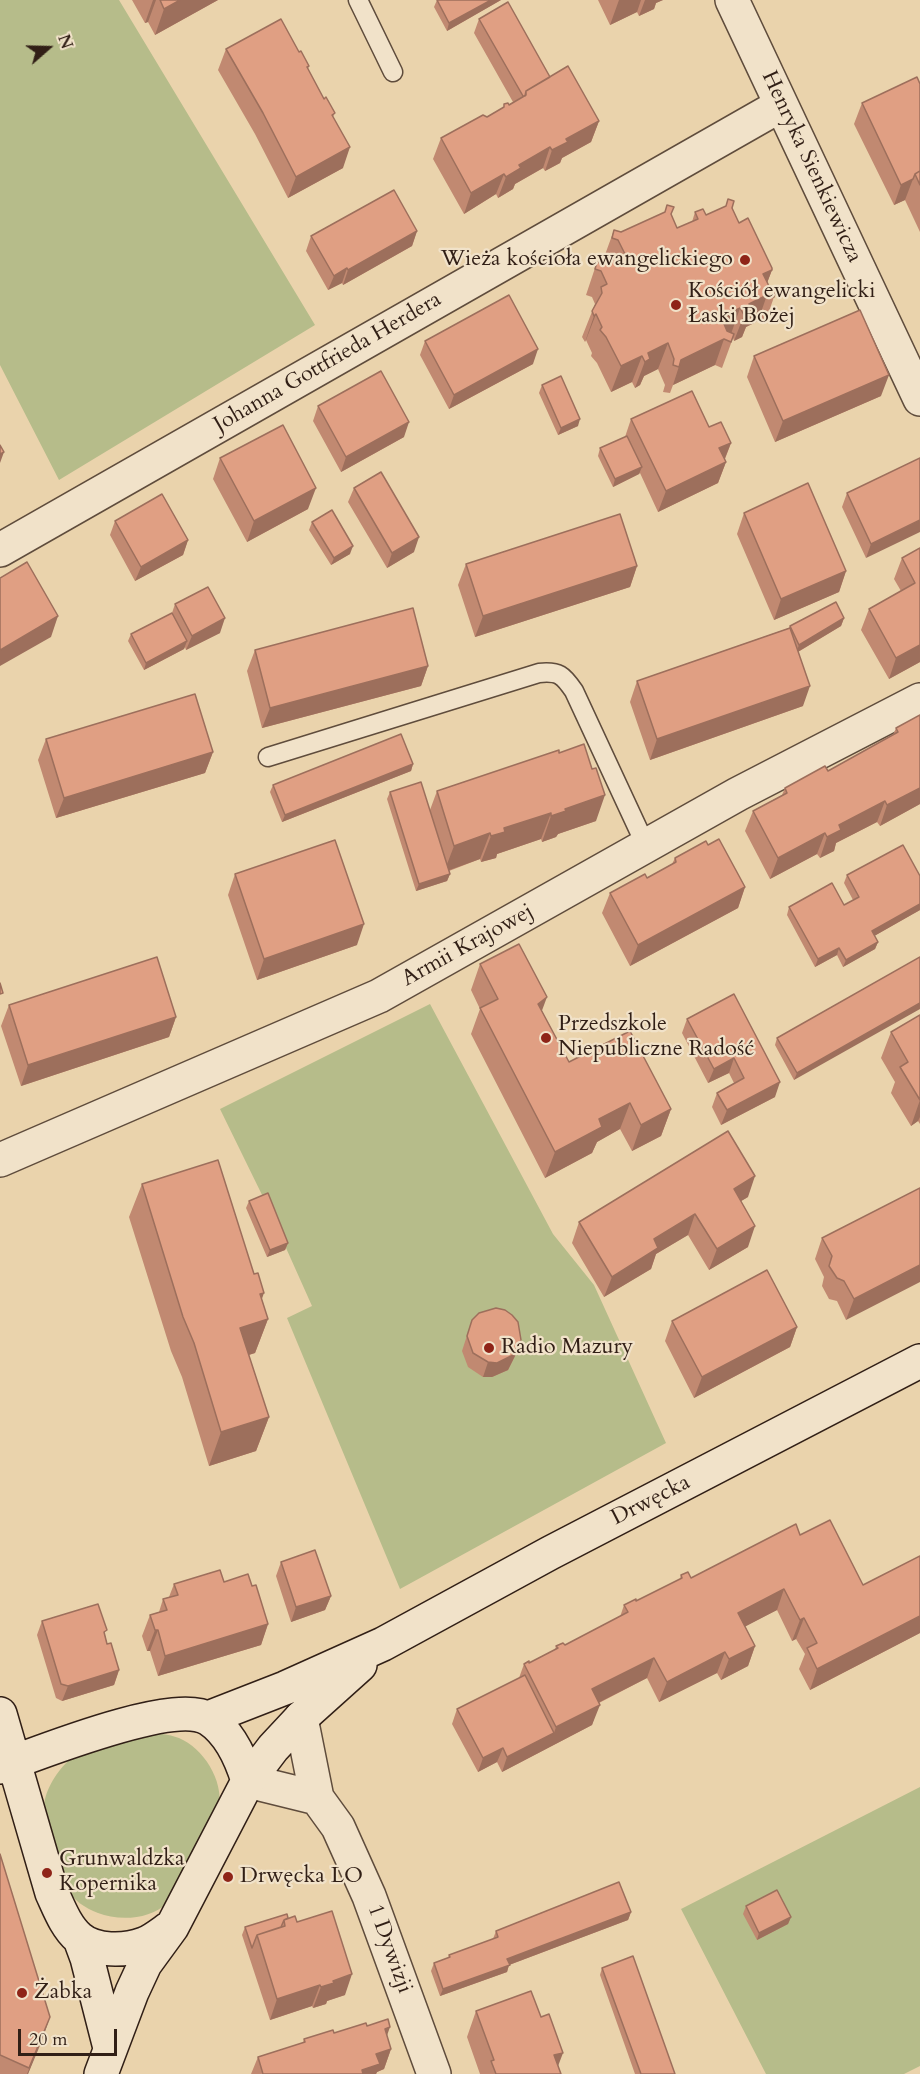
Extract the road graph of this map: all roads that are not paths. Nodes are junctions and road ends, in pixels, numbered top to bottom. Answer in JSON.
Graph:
{"nodes":[{"id":1,"x":358,"y":0,"type":"edge"},
{"id":2,"x":732,"y":0,"type":"edge"},
{"id":3,"x":393,"y":72,"type":"dead end"},
{"id":4,"x":781,"y":105,"type":"junction"},
{"id":5,"x":920,"y":399,"type":"edge"},
{"id":6,"x":0,"y":550,"type":"edge"},
{"id":7,"x":920,"y":700,"type":"edge"},
{"id":8,"x":268,"y":758,"type":"dead end"},
{"id":9,"x":646,"y":846,"type":"junction"},
{"id":10,"x":0,"y":1160,"type":"edge"},
{"id":11,"x":920,"y":1361,"type":"edge"},
{"id":12,"x":383,"y":1644,"type":"junction"},
{"id":13,"x":0,"y":1714,"type":"edge"},
{"id":14,"x":208,"y":1718,"type":"junction"},
{"id":15,"x":301,"y":1718,"type":"junction"},
{"id":16,"x":8,"y":1765,"type":"edge"},
{"id":17,"x":248,"y":1780,"type":"junction"},
{"id":18,"x":317,"y":1798,"type":"junction"},
{"id":19,"x":172,"y":1927,"type":"junction"},
{"id":20,"x":80,"y":1939,"type":"junction"},
{"id":21,"x":105,"y":2061,"type":"edge"},
{"id":22,"x":434,"y":2074,"type":"edge"}],
"edges":[{"from":1,"to":3,"type":"lane"},
{"from":2,"to":4,"type":"street","name":"Henryka Sienkiewicza"},
{"from":4,"to":5,"type":"street","name":"Henryka Sienkiewicza"},
{"from":4,"to":6,"type":"street","name":"Johanna Gottfrieda Herdera"},
{"from":7,"to":9,"type":"street","name":"Armii Krajowej"},
{"from":8,"to":9,"type":"lane"},
{"from":9,"to":10,"type":"street","name":"Armii Krajowej"},
{"from":11,"to":12,"type":"street","name":"Drwęcka"},
{"from":12,"to":14,"type":"street","name":"Drwęcka"},
{"from":12,"to":15,"type":"street","name":"Drwęcka"},
{"from":13,"to":16,"type":"street"},
{"from":14,"to":16,"type":"street"},
{"from":14,"to":17,"type":"street"},
{"from":15,"to":17,"type":"street","name":"Drwęcka"},
{"from":15,"to":18,"type":"street","name":"1 Dywizji"},
{"from":16,"to":20,"type":"street"},
{"from":17,"to":18,"type":"street"},
{"from":17,"to":19,"type":"street","name":"Drwęcka"},
{"from":18,"to":22,"type":"street","name":"1 Dywizji"},
{"from":19,"to":20,"type":"street"},
{"from":19,"to":21,"type":"street"},
{"from":20,"to":21,"type":"street"}]}
